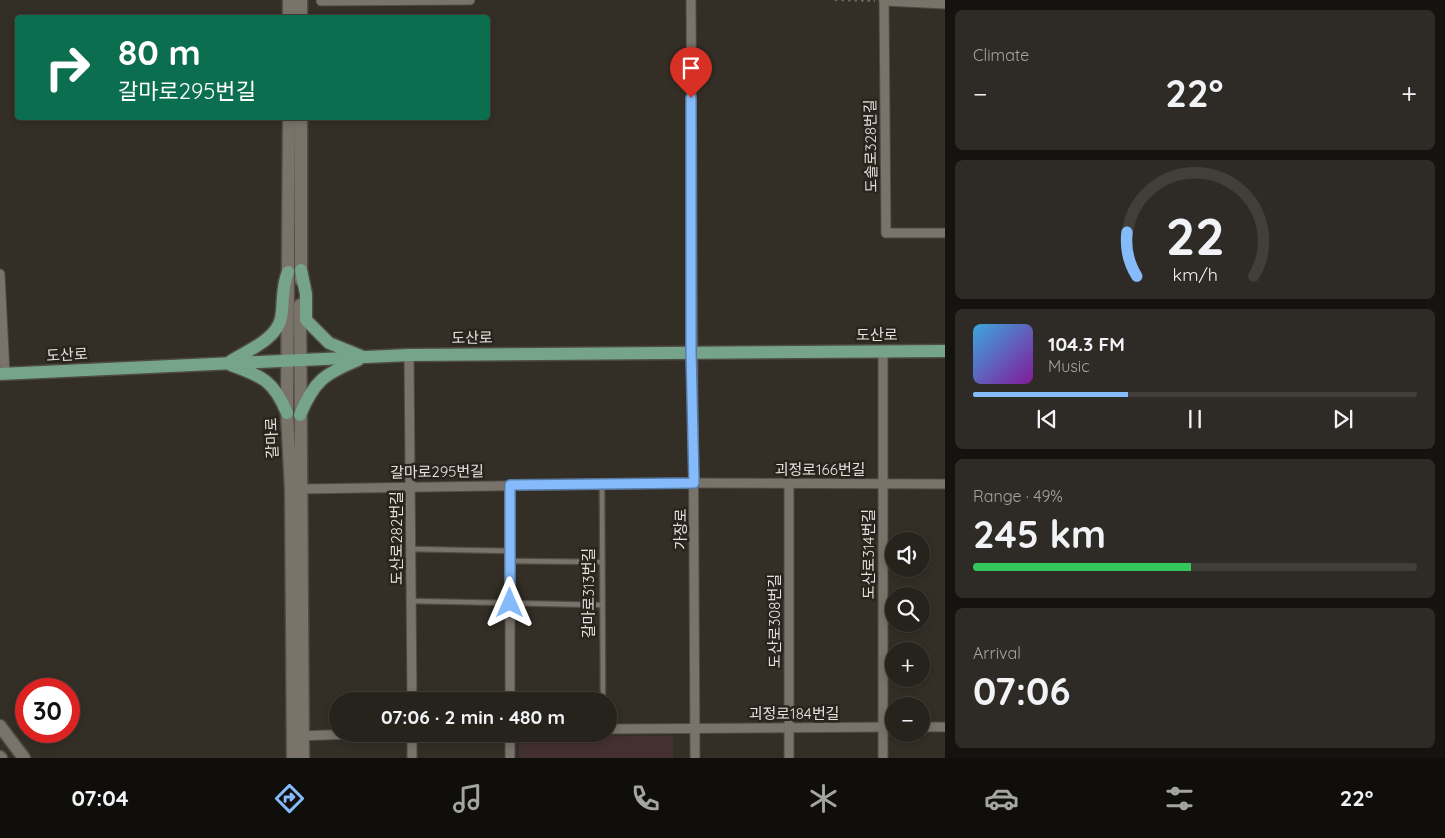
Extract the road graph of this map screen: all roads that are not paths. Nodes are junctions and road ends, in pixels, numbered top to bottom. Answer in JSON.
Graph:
{"nodes":[{"id":1,"x":289,"y":0,"type":"edge"},
{"id":2,"x":301,"y":0,"type":"edge"},
{"id":3,"x":321,"y":0,"type":"edge"},
{"id":4,"x":405,"y":0,"type":"edge"},
{"id":5,"x":470,"y":0,"type":"edge"},
{"id":6,"x":691,"y":0,"type":"edge"},
{"id":7,"x":884,"y":0,"type":"edge"},
{"id":8,"x":945,"y":4,"type":"edge"},
{"id":9,"x":289,"y":15,"type":"edge"},
{"id":10,"x":301,"y":15,"type":"edge"},
{"id":11,"x":289,"y":120,"type":"edge"},
{"id":12,"x":301,"y":120,"type":"edge"},
{"id":13,"x":945,"y":233,"type":"edge"},
{"id":14,"x":295,"y":271,"type":"junction"},
{"id":15,"x":0,"y":274,"type":"edge"},
{"id":16,"x":945,"y":350,"type":"edge"},
{"id":17,"x":691,"y":351,"type":"junction"},
{"id":18,"x":882,"y":351,"type":"junction"},
{"id":19,"x":409,"y":355,"type":"junction"},
{"id":20,"x":365,"y":358,"type":"junction"},
{"id":21,"x":293,"y":359,"type":"junction"},
{"id":22,"x":226,"y":363,"type":"junction"},
{"id":23,"x":2,"y":373,"type":"edge"},
{"id":24,"x":294,"y":414,"type":"junction"},
{"id":25,"x":694,"y":483,"type":"junction"},
{"id":26,"x":602,"y":484,"type":"junction"},
{"id":27,"x":789,"y":484,"type":"junction"},
{"id":28,"x":882,"y":484,"type":"junction"},
{"id":29,"x":945,"y":484,"type":"edge"},
{"id":30,"x":510,"y":485,"type":"junction"},
{"id":31,"x":410,"y":486,"type":"junction"},
{"id":32,"x":300,"y":489,"type":"junction"},
{"id":33,"x":410,"y":549,"type":"junction"},
{"id":34,"x":510,"y":551,"type":"junction"},
{"id":35,"x":510,"y":561,"type":"junction"},
{"id":36,"x":602,"y":562,"type":"junction"},
{"id":37,"x":411,"y":602,"type":"junction"},
{"id":38,"x":510,"y":603,"type":"junction"},
{"id":39,"x":602,"y":605,"type":"junction"},
{"id":40,"x":412,"y":692,"type":"edge"},
{"id":41,"x":510,"y":692,"type":"edge"},
{"id":42,"x":603,"y":692,"type":"edge"},
{"id":43,"x":0,"y":726,"type":"edge"},
{"id":44,"x":883,"y":727,"type":"junction"},
{"id":45,"x":930,"y":727,"type":"edge"},
{"id":46,"x":945,"y":727,"type":"edge"},
{"id":47,"x":695,"y":728,"type":"junction"},
{"id":48,"x":788,"y":728,"type":"junction"},
{"id":49,"x":617,"y":729,"type":"edge"},
{"id":50,"x":329,"y":735,"type":"edge"},
{"id":51,"x":298,"y":736,"type":"junction"},
{"id":52,"x":412,"y":742,"type":"edge"},
{"id":53,"x":510,"y":742,"type":"edge"},
{"id":54,"x":24,"y":758,"type":"edge"},
{"id":55,"x":293,"y":758,"type":"edge"},
{"id":56,"x":303,"y":758,"type":"edge"},
{"id":57,"x":412,"y":758,"type":"edge"},
{"id":58,"x":510,"y":758,"type":"edge"},
{"id":59,"x":695,"y":758,"type":"edge"},
{"id":60,"x":789,"y":758,"type":"edge"},
{"id":61,"x":883,"y":758,"type":"edge"}],
"edges":[{"from":1,"to":9,"type":"main road"},
{"from":2,"to":10,"type":"main road"},
{"from":3,"to":4,"type":"street"},
{"from":4,"to":5,"type":"street"},
{"from":6,"to":17,"type":"street","name":"가장로"},
{"from":7,"to":8,"type":"street"},
{"from":7,"to":13,"type":"street","name":"도솔로328번길"},
{"from":11,"to":14,"type":"main road","name":"갈마로"},
{"from":12,"to":14,"type":"main road","name":"갈마로"},
{"from":14,"to":20,"type":"main road"},
{"from":14,"to":21,"type":"main road","name":"갈마로"},
{"from":14,"to":22,"type":"main road"},
{"from":15,"to":23,"type":"street"},
{"from":16,"to":18,"type":"main road","name":"도산로"},
{"from":17,"to":18,"type":"main road","name":"도산로"},
{"from":17,"to":19,"type":"main road","name":"도산로"},
{"from":17,"to":25,"type":"street","name":"가장로"},
{"from":18,"to":28,"type":"street","name":"도산로314번길"},
{"from":19,"to":20,"type":"main road","name":"도산로"},
{"from":19,"to":31,"type":"street","name":"도산로282번길"},
{"from":20,"to":21,"type":"main road","name":"도산로"},
{"from":20,"to":24,"type":"main road"},
{"from":21,"to":22,"type":"main road","name":"도산로"},
{"from":21,"to":24,"type":"main road","name":"갈마로"},
{"from":22,"to":23,"type":"main road","name":"도산로"},
{"from":22,"to":24,"type":"main road"},
{"from":24,"to":32,"type":"main road","name":"갈마로"},
{"from":24,"to":51,"type":"main road","name":"갈마로"},
{"from":25,"to":26,"type":"street","name":"갈마로295번길"},
{"from":25,"to":27,"type":"street","name":"괴정로166번길"},
{"from":25,"to":47,"type":"street","name":"가장로"},
{"from":26,"to":30,"type":"street","name":"갈마로295번길"},
{"from":26,"to":36,"type":"lane","name":"갈마로313번길"},
{"from":27,"to":28,"type":"street","name":"괴정로166번길"},
{"from":27,"to":48,"type":"street","name":"도산로308번길"},
{"from":28,"to":29,"type":"street","name":"괴정로166번길"},
{"from":28,"to":44,"type":"street","name":"도산로314번길"},
{"from":30,"to":31,"type":"street","name":"갈마로295번길"},
{"from":30,"to":34,"type":"street"},
{"from":31,"to":32,"type":"street","name":"갈마로295번길"},
{"from":31,"to":33,"type":"street","name":"도산로282번길"},
{"from":32,"to":51,"type":"main road","name":"갈마로"},
{"from":33,"to":34,"type":"lane"},
{"from":33,"to":37,"type":"street","name":"도산로282번길"},
{"from":34,"to":35,"type":"street"},
{"from":35,"to":36,"type":"lane"},
{"from":35,"to":38,"type":"street"},
{"from":36,"to":39,"type":"lane","name":"갈마로313번길"},
{"from":37,"to":38,"type":"lane","name":"도산로282번길"},
{"from":37,"to":40,"type":"street","name":"도산로282번길"},
{"from":38,"to":39,"type":"lane","name":"도산로282번길"},
{"from":38,"to":41,"type":"street"},
{"from":39,"to":42,"type":"lane","name":"갈마로313번길"},
{"from":43,"to":54,"type":"main road"},
{"from":44,"to":48,"type":"street","name":"괴정로184번길"},
{"from":44,"to":61,"type":"street","name":"도산로314번길"},
{"from":45,"to":46,"type":"street"},
{"from":47,"to":48,"type":"street","name":"괴정로184번길"},
{"from":47,"to":49,"type":"street"},
{"from":47,"to":59,"type":"street","name":"가장로"},
{"from":48,"to":60,"type":"street","name":"도산로308번길"},
{"from":50,"to":51,"type":"street"},
{"from":51,"to":55,"type":"main road","name":"갈마로"},
{"from":51,"to":56,"type":"main road","name":"갈마로"},
{"from":52,"to":57,"type":"street"},
{"from":53,"to":58,"type":"street"}]}
